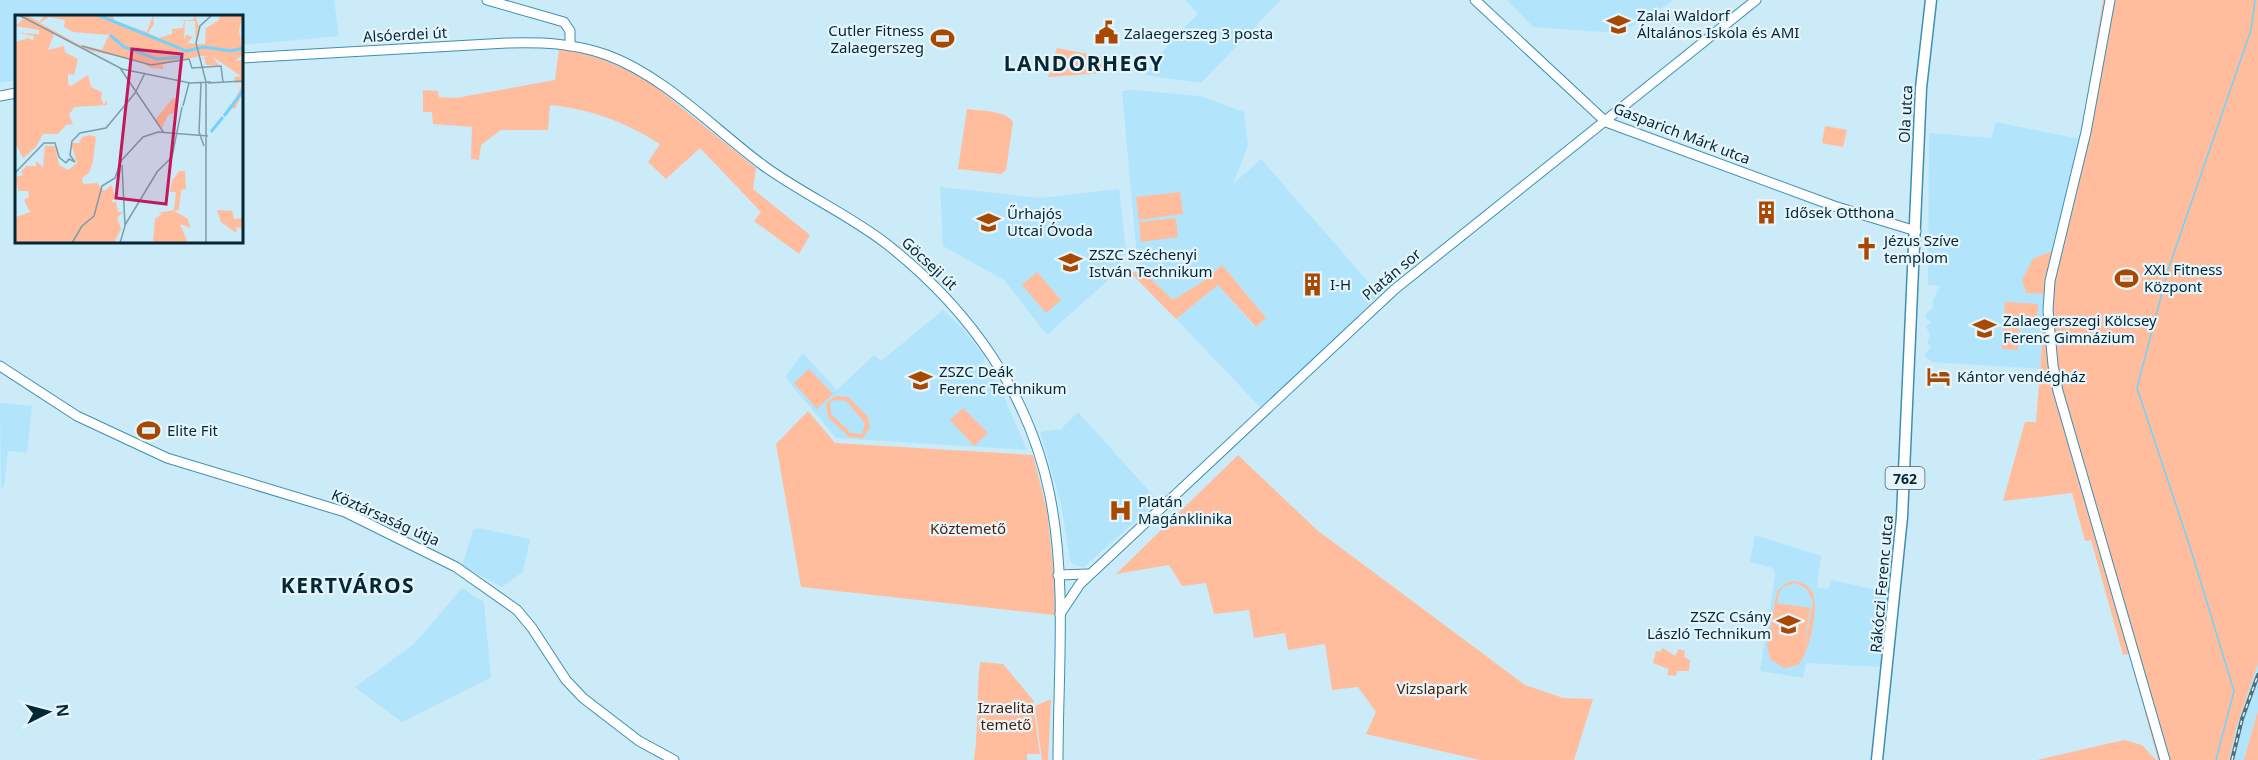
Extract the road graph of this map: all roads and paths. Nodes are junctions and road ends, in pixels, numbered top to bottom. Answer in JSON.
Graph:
{"nodes":[{"id":1,"x":487,"y":0,"type":"edge"},
{"id":2,"x":1475,"y":0,"type":"edge"},
{"id":3,"x":1756,"y":0,"type":"edge"},
{"id":4,"x":1931,"y":0,"type":"edge"},
{"id":5,"x":2110,"y":0,"type":"edge"},
{"id":6,"x":570,"y":46,"type":"junction"},
{"id":7,"x":243,"y":58,"type":"edge"},
{"id":8,"x":15,"y":93,"type":"edge"},
{"id":9,"x":0,"y":96,"type":"edge"},
{"id":10,"x":1605,"y":122,"type":"junction"},
{"id":11,"x":1916,"y":231,"type":"junction"},
{"id":12,"x":0,"y":366,"type":"edge"},
{"id":13,"x":1092,"y":573,"type":"junction"},
{"id":14,"x":1058,"y":574,"type":"junction"},
{"id":15,"x":1059,"y":616,"type":"junction"},
{"id":16,"x":674,"y":760,"type":"edge"},
{"id":17,"x":1058,"y":760,"type":"edge"},
{"id":18,"x":1877,"y":760,"type":"edge"},
{"id":19,"x":2164,"y":760,"type":"edge"}],
"edges":[{"from":1,"to":6,"type":"street"},
{"from":2,"to":10,"type":"street","name":"Gasparich Márk utca"},
{"from":3,"to":10,"type":"street","name":"Platán sor"},
{"from":4,"to":11,"type":"main road","name":"Ola utca","number":"762"},
{"from":5,"to":19,"type":"street"},
{"from":6,"to":7,"type":"street","name":"Alsóerdei út"},
{"from":6,"to":14,"type":"street","name":"Göcseji út"},
{"from":8,"to":9,"type":"street"},
{"from":10,"to":11,"type":"street","name":"Gasparich Márk utca"},
{"from":10,"to":13,"type":"street","name":"Platán sor"},
{"from":11,"to":18,"type":"main road","name":"Rákóczi Ferenc utca","number":"762"},
{"from":12,"to":16,"type":"street","name":"Köztársaság útja"},
{"from":13,"to":14,"type":"street"},
{"from":13,"to":15,"type":"street","name":"Platán sor"},
{"from":14,"to":15,"type":"street","name":"Göcseji út"},
{"from":15,"to":17,"type":"street","name":"Göcseji út"}]}
